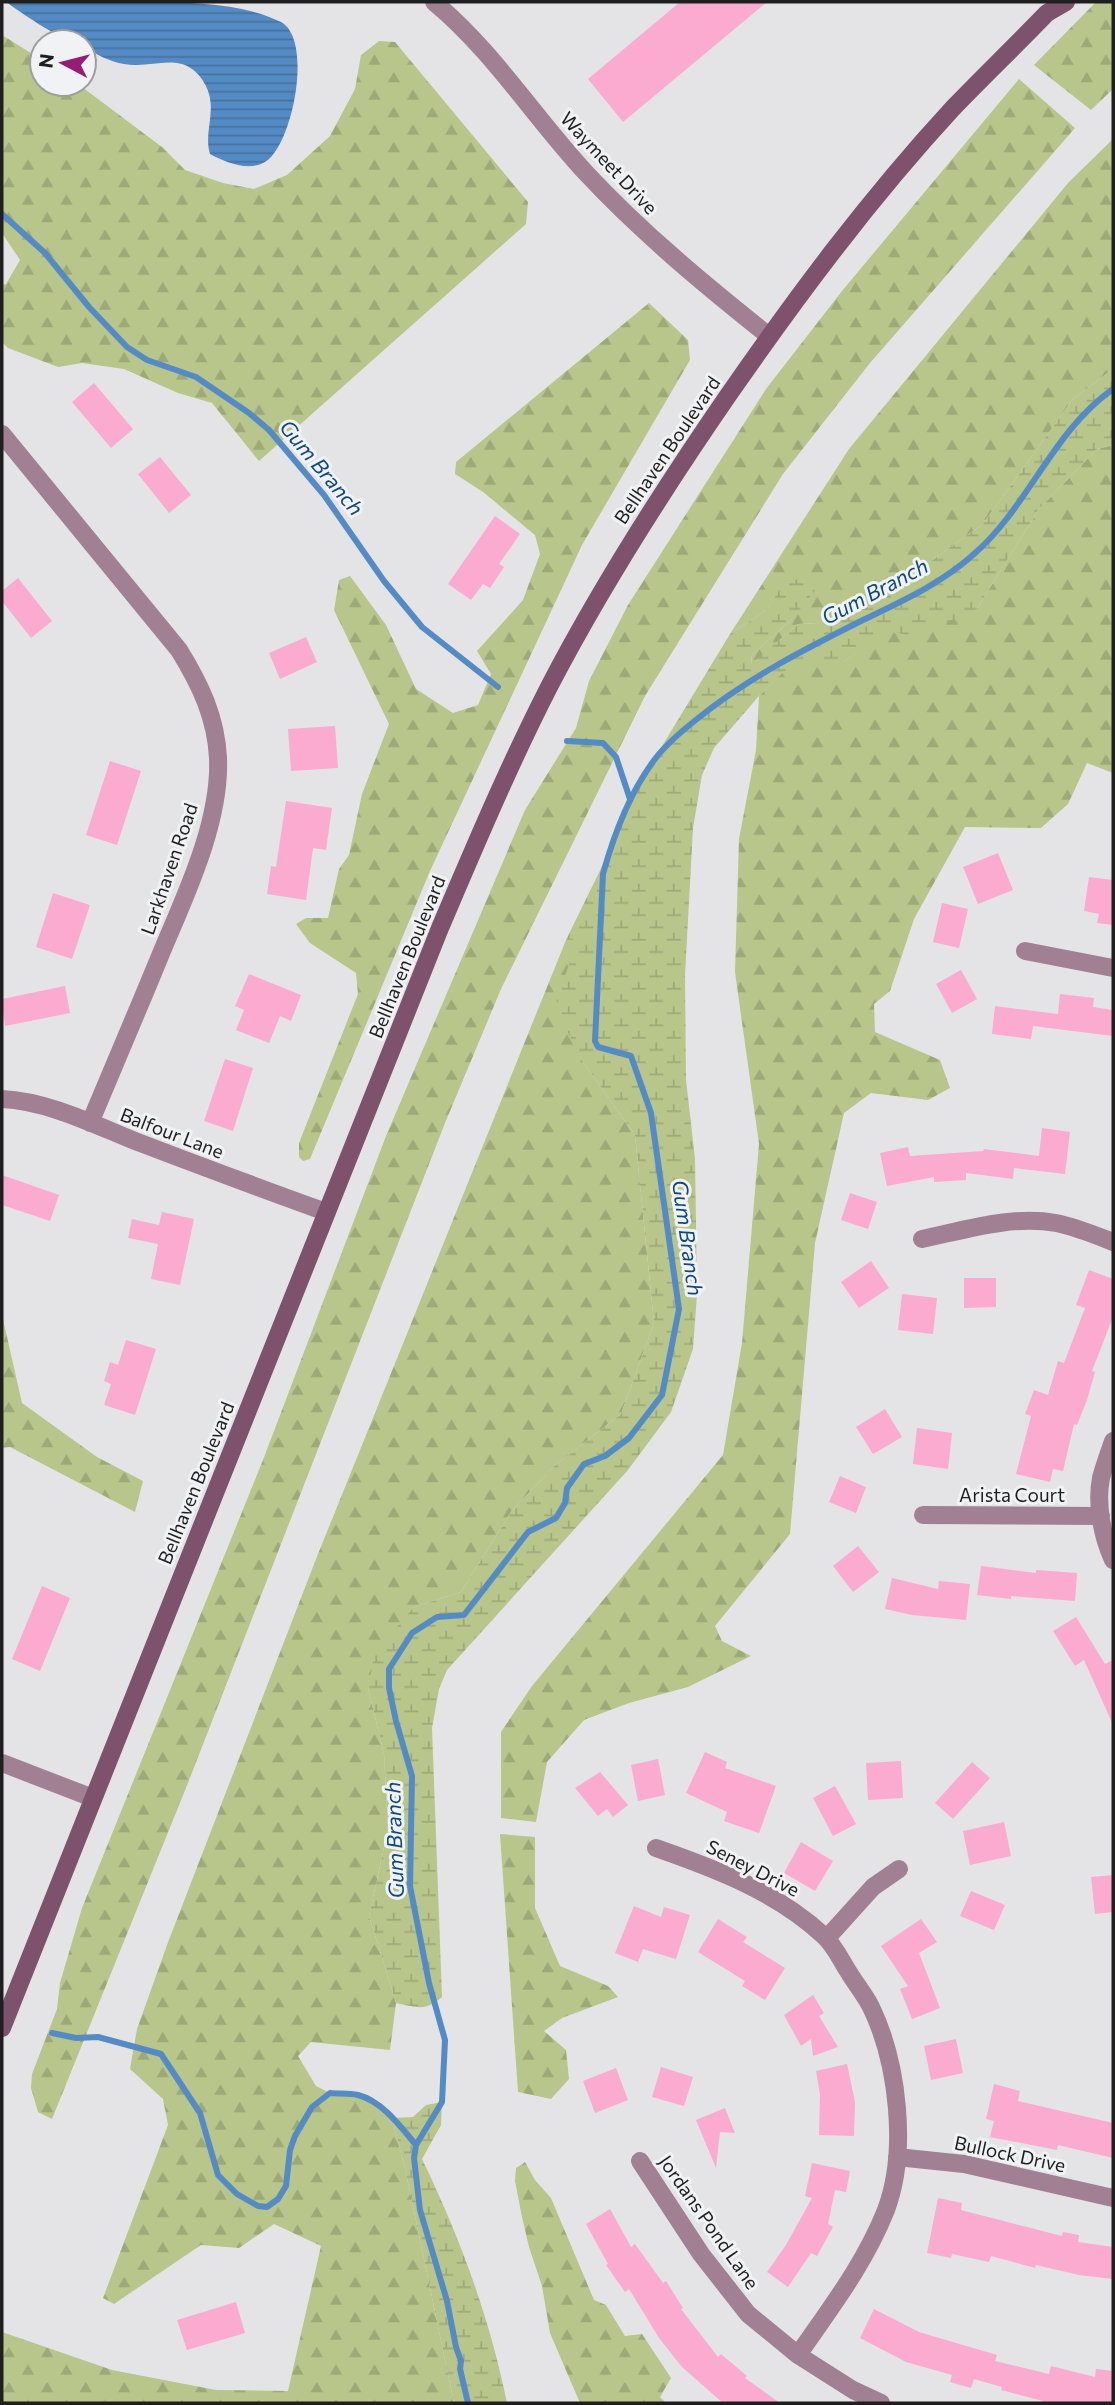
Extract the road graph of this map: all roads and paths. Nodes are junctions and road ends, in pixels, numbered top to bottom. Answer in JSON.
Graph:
{"nodes":[{"id":1,"x":434,"y":2,"type":"edge"},
{"id":2,"x":1066,"y":2,"type":"edge"},
{"id":3,"x":1050,"y":7,"type":"edge"},
{"id":4,"x":769,"y":336,"type":"junction"},
{"id":5,"x":2,"y":434,"type":"edge"},
{"id":6,"x":1025,"y":951,"type":"dead end"},
{"id":7,"x":1113,"y":968,"type":"edge"},
{"id":8,"x":2,"y":1099,"type":"edge"},
{"id":9,"x":90,"y":1123,"type":"junction"},
{"id":10,"x":326,"y":1212,"type":"junction"},
{"id":11,"x":922,"y":1239,"type":"dead end"},
{"id":12,"x":1113,"y":1242,"type":"edge"},
{"id":13,"x":1113,"y":1441,"type":"edge"},
{"id":14,"x":923,"y":1515,"type":"dead end"},
{"id":15,"x":1101,"y":1516,"type":"junction"},
{"id":16,"x":1113,"y":1560,"type":"edge"},
{"id":17,"x":2,"y":1763,"type":"edge"},
{"id":18,"x":93,"y":1798,"type":"junction"},
{"id":19,"x":656,"y":1848,"type":"dead end"},
{"id":20,"x":899,"y":1869,"type":"dead end"},
{"id":21,"x":827,"y":1938,"type":"junction"},
{"id":22,"x":2,"y":2028,"type":"edge"},
{"id":23,"x":897,"y":2157,"type":"junction"},
{"id":24,"x":639,"y":2161,"type":"dead end"},
{"id":25,"x":1113,"y":2198,"type":"edge"},
{"id":26,"x":798,"y":2355,"type":"junction"},
{"id":27,"x":881,"y":2403,"type":"edge"}],
"edges":[{"from":1,"to":4,"type":"street","name":"Waymeet Drive"},
{"from":2,"to":3,"type":"main road","name":"Bellhaven Boulevard"},
{"from":3,"to":4,"type":"main road","name":"Bellhaven Boulevard"},
{"from":4,"to":10,"type":"main road","name":"Bellhaven Boulevard"},
{"from":5,"to":9,"type":"street","name":"Larkhaven Road"},
{"from":6,"to":7,"type":"street"},
{"from":8,"to":9,"type":"street","name":"Balfour Lane"},
{"from":9,"to":10,"type":"street","name":"Balfour Lane"},
{"from":10,"to":18,"type":"main road","name":"Bellhaven Boulevard"},
{"from":11,"to":12,"type":"street"},
{"from":13,"to":15,"type":"street"},
{"from":14,"to":15,"type":"street","name":"Arista Court"},
{"from":15,"to":16,"type":"street"},
{"from":17,"to":18,"type":"street"},
{"from":18,"to":22,"type":"main road","name":"Bellhaven Boulevard"},
{"from":19,"to":21,"type":"street","name":"Seney Drive"},
{"from":20,"to":21,"type":"street"},
{"from":21,"to":23,"type":"street","name":"Seney Drive"},
{"from":23,"to":25,"type":"street","name":"Bullock Drive"},
{"from":23,"to":26,"type":"street","name":"Seney Drive"},
{"from":24,"to":26,"type":"street","name":"Jordans Pond Lane"},
{"from":26,"to":27,"type":"street","name":"Jordans Pond Lane"}]}
